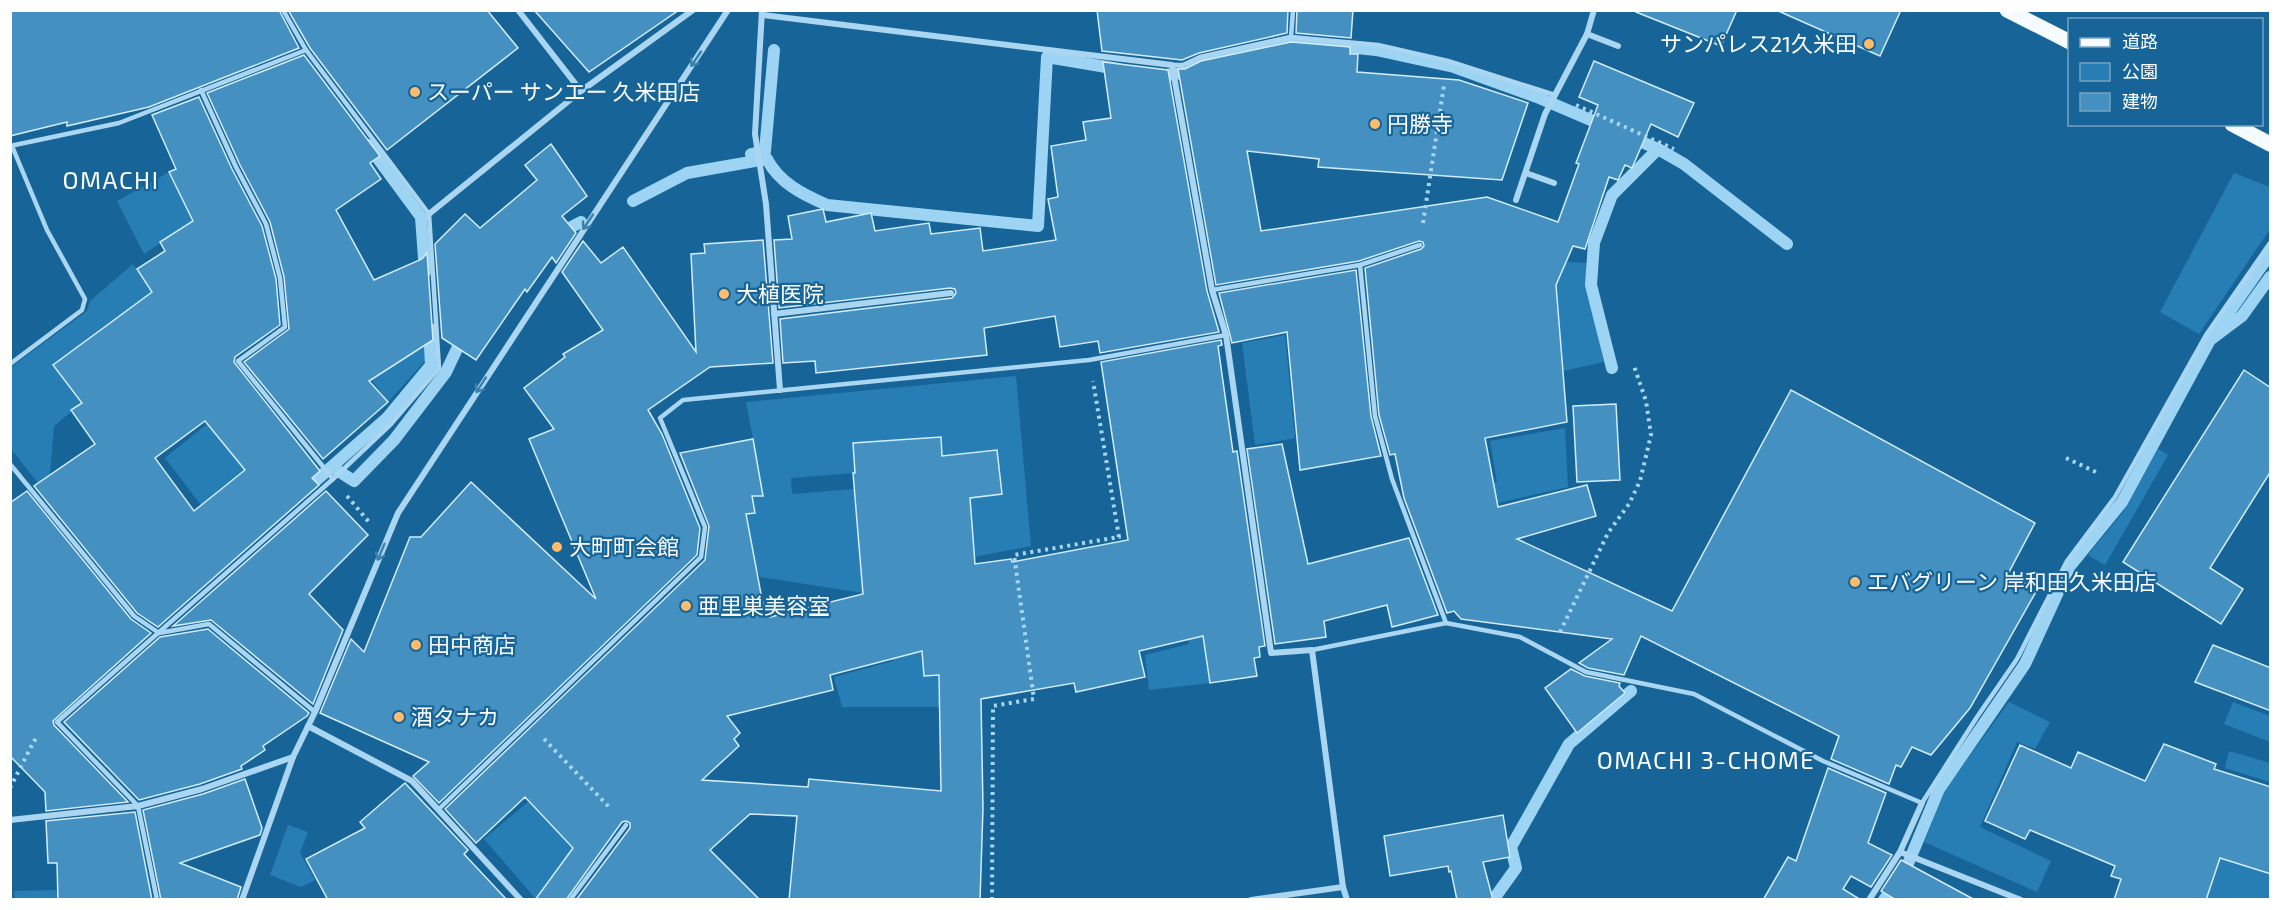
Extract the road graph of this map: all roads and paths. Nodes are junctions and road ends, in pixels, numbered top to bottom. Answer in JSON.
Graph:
{"nodes":[{"id":1,"x":283,"y":10,"type":"edge"},
{"id":2,"x":518,"y":10,"type":"edge"},
{"id":3,"x":693,"y":10,"type":"edge"},
{"id":4,"x":728,"y":10,"type":"edge"},
{"id":5,"x":1293,"y":10,"type":"edge"},
{"id":6,"x":1594,"y":10,"type":"edge"},
{"id":7,"x":2007,"y":10,"type":"edge"},
{"id":8,"x":762,"y":13,"type":"edge"},
{"id":9,"x":1587,"y":34,"type":"junction"},
{"id":10,"x":1291,"y":37,"type":"junction"},
{"id":11,"x":2068,"y":41,"type":"edge"},
{"id":12,"x":1618,"y":46,"type":"dead end"},
{"id":13,"x":306,"y":50,"type":"junction"},
{"id":14,"x":1448,"y":61,"type":"junction"},
{"id":15,"x":1172,"y":64,"type":"junction"},
{"id":16,"x":201,"y":90,"type":"junction"},
{"id":17,"x":581,"y":91,"type":"junction"},
{"id":18,"x":1555,"y":95,"type":"junction"},
{"id":19,"x":2236,"y":126,"type":"edge"},
{"id":20,"x":2271,"y":144,"type":"edge"},
{"id":21,"x":11,"y":146,"type":"edge"},
{"id":22,"x":1674,"y":150,"type":"dead end"},
{"id":23,"x":1526,"y":173,"type":"junction"},
{"id":24,"x":1554,"y":183,"type":"dead end"},
{"id":25,"x":1516,"y":200,"type":"dead end"},
{"id":26,"x":429,"y":214,"type":"junction"},
{"id":27,"x":2271,"y":243,"type":"edge"},
{"id":28,"x":1419,"y":245,"type":"joint"},
{"id":29,"x":1360,"y":265,"type":"junction"},
{"id":30,"x":1212,"y":290,"type":"junction"},
{"id":31,"x":951,"y":293,"type":"dead end"},
{"id":32,"x":774,"y":314,"type":"junction"},
{"id":33,"x":1226,"y":334,"type":"junction"},
{"id":34,"x":1089,"y":360,"type":"junction"},
{"id":35,"x":10,"y":364,"type":"edge"},
{"id":36,"x":1634,"y":366,"type":"dead end"},
{"id":37,"x":780,"y":390,"type":"junction"},
{"id":38,"x":2066,"y":458,"type":"dead end"},
{"id":39,"x":10,"y":464,"type":"edge"},
{"id":40,"x":333,"y":479,"type":"junction"},
{"id":41,"x":2122,"y":484,"type":"junction"},
{"id":42,"x":388,"y":535,"type":"junction"},
{"id":43,"x":1446,"y":623,"type":"junction"},
{"id":44,"x":159,"y":633,"type":"junction"},
{"id":45,"x":1312,"y":650,"type":"junction"},
{"id":46,"x":1550,"y":652,"type":"junction"},
{"id":47,"x":315,"y":712,"type":"junction"},
{"id":48,"x":529,"y":723,"type":"junction"},
{"id":49,"x":308,"y":726,"type":"junction"},
{"id":50,"x":45,"y":732,"type":"dead end"},
{"id":51,"x":293,"y":757,"type":"junction"},
{"id":52,"x":10,"y":788,"type":"edge"},
{"id":53,"x":1922,"y":803,"type":"junction"},
{"id":54,"x":138,"y":806,"type":"junction"},
{"id":55,"x":439,"y":809,"type":"junction"},
{"id":56,"x":10,"y":820,"type":"edge"},
{"id":57,"x":626,"y":825,"type":"joint"},
{"id":58,"x":1900,"y":852,"type":"junction"},
{"id":59,"x":1343,"y":887,"type":"junction"},
{"id":60,"x":157,"y":900,"type":"edge"},
{"id":61,"x":242,"y":900,"type":"edge"},
{"id":62,"x":521,"y":900,"type":"edge"},
{"id":63,"x":570,"y":900,"type":"edge"},
{"id":64,"x":992,"y":900,"type":"edge"},
{"id":65,"x":1251,"y":900,"type":"edge"},
{"id":66,"x":1347,"y":900,"type":"edge"},
{"id":67,"x":1869,"y":900,"type":"edge"},
{"id":68,"x":2021,"y":900,"type":"edge"}],
"edges":[{"from":1,"to":13,"type":"lane"},
{"from":2,"to":17,"type":"street"},
{"from":3,"to":17,"type":"street"},
{"from":4,"to":42,"type":"street","one_way":true},
{"from":5,"to":10,"type":"lane"},
{"from":6,"to":9,"type":"street"},
{"from":7,"to":11,"type":"main road"},
{"from":8,"to":15,"type":"street"},
{"from":8,"to":32,"type":"street"},
{"from":9,"to":12,"type":"street"},
{"from":9,"to":18,"type":"street"},
{"from":10,"to":14,"type":"lane"},
{"from":10,"to":15,"type":"lane"},
{"from":13,"to":16,"type":"lane"},
{"from":13,"to":26,"type":"lane"},
{"from":14,"to":18,"type":"lane"},
{"from":14,"to":28,"type":"path"},
{"from":15,"to":30,"type":"street"},
{"from":16,"to":21,"type":"lane"},
{"from":16,"to":40,"type":"lane"},
{"from":17,"to":26,"type":"street"},
{"from":18,"to":22,"type":"path"},
{"from":18,"to":23,"type":"street"},
{"from":19,"to":20,"type":"main road"},
{"from":21,"to":35,"type":"lane"},
{"from":23,"to":24,"type":"street"},
{"from":23,"to":25,"type":"street"},
{"from":26,"to":40,"type":"lane"},
{"from":27,"to":41,"type":"lane"},
{"from":28,"to":29,"type":"lane"},
{"from":29,"to":30,"type":"lane"},
{"from":29,"to":43,"type":"lane"},
{"from":30,"to":33,"type":"street"},
{"from":31,"to":32,"type":"street"},
{"from":32,"to":37,"type":"street"},
{"from":33,"to":34,"type":"lane"},
{"from":33,"to":45,"type":"street"},
{"from":34,"to":37,"type":"lane"},
{"from":34,"to":64,"type":"path"},
{"from":36,"to":46,"type":"path"},
{"from":37,"to":48,"type":"lane"},
{"from":38,"to":41,"type":"path"},
{"from":39,"to":44,"type":"lane"},
{"from":40,"to":42,"type":"path"},
{"from":40,"to":44,"type":"lane"},
{"from":41,"to":53,"type":"lane"},
{"from":42,"to":47,"type":"street","one_way":true},
{"from":43,"to":45,"type":"lane"},
{"from":43,"to":46,"type":"lane"},
{"from":44,"to":47,"type":"lane"},
{"from":44,"to":54,"type":"lane"},
{"from":45,"to":59,"type":"street"},
{"from":46,"to":53,"type":"lane"},
{"from":47,"to":49,"type":"street"},
{"from":48,"to":55,"type":"lane"},
{"from":48,"to":57,"type":"path"},
{"from":49,"to":51,"type":"street"},
{"from":49,"to":55,"type":"street"},
{"from":50,"to":52,"type":"path"},
{"from":51,"to":54,"type":"street"},
{"from":51,"to":61,"type":"street"},
{"from":53,"to":58,"type":"street"},
{"from":54,"to":56,"type":"street"},
{"from":54,"to":60,"type":"lane"},
{"from":55,"to":62,"type":"street"},
{"from":57,"to":63,"type":"lane"},
{"from":58,"to":67,"type":"street"},
{"from":58,"to":68,"type":"street"},
{"from":59,"to":65,"type":"street"},
{"from":59,"to":66,"type":"street"}]}
